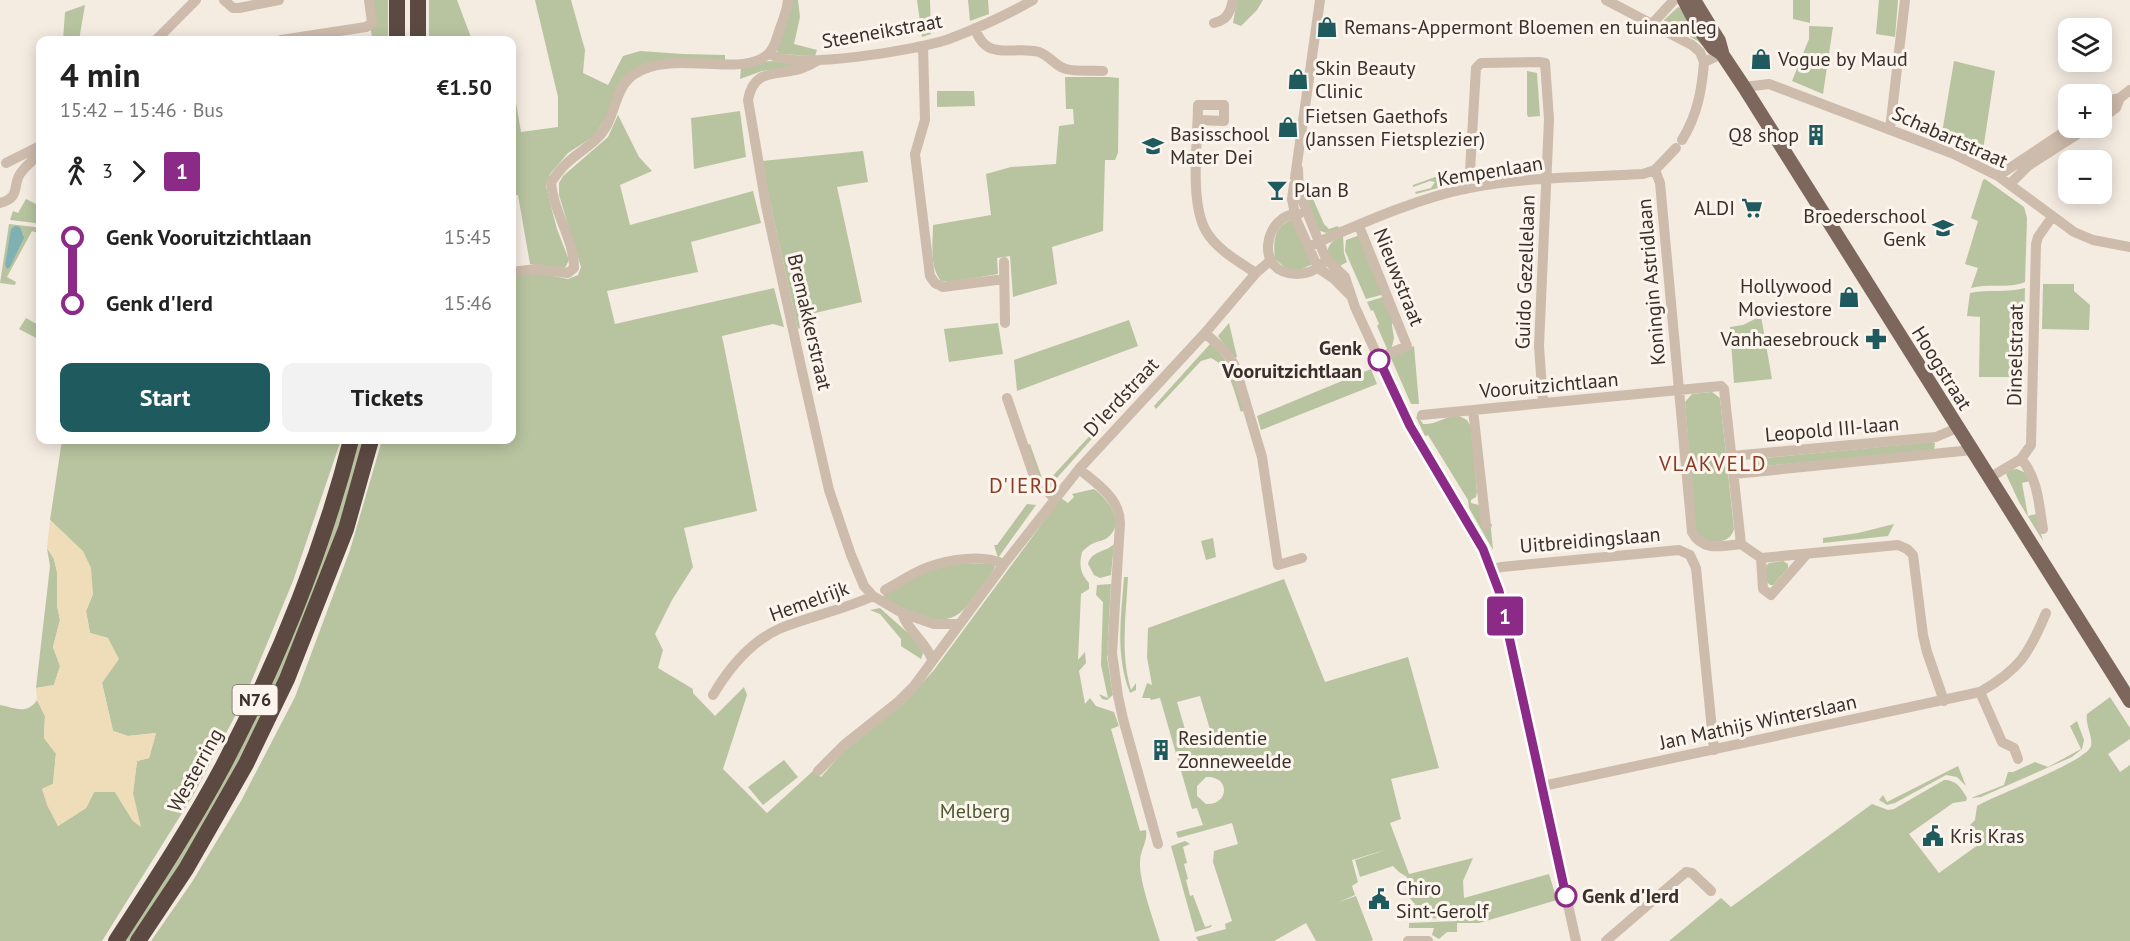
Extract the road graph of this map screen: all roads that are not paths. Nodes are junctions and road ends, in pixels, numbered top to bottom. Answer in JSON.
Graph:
{"nodes":[{"id":1,"x":196,"y":0,"type":"edge"},
{"id":2,"x":224,"y":0,"type":"edge"},
{"id":3,"x":279,"y":0,"type":"edge"},
{"id":4,"x":369,"y":0,"type":"edge"},
{"id":5,"x":397,"y":0,"type":"edge"},
{"id":6,"x":418,"y":0,"type":"edge"},
{"id":7,"x":788,"y":0,"type":"edge"},
{"id":8,"x":1033,"y":0,"type":"edge"},
{"id":9,"x":1233,"y":0,"type":"edge"},
{"id":10,"x":1320,"y":0,"type":"edge"},
{"id":11,"x":1606,"y":0,"type":"edge"},
{"id":12,"x":1674,"y":0,"type":"edge"},
{"id":13,"x":1684,"y":0,"type":"edge"},
{"id":14,"x":1694,"y":0,"type":"edge"},
{"id":15,"x":1905,"y":0,"type":"edge"},
{"id":16,"x":1214,"y":24,"type":"dead end"},
{"id":17,"x":1652,"y":24,"type":"junction"},
{"id":18,"x":975,"y":28,"type":"junction"},
{"id":19,"x":160,"y":36,"type":"edge"},
{"id":20,"x":307,"y":36,"type":"edge"},
{"id":21,"x":397,"y":36,"type":"edge"},
{"id":22,"x":418,"y":36,"type":"edge"},
{"id":23,"x":923,"y":46,"type":"junction"},
{"id":24,"x":769,"y":53,"type":"junction"},
{"id":25,"x":1722,"y":54,"type":"junction"},
{"id":26,"x":818,"y":61,"type":"junction"},
{"id":27,"x":1704,"y":62,"type":"junction"},
{"id":28,"x":1103,"y":71,"type":"dead end"},
{"id":29,"x":1744,"y":87,"type":"junction"},
{"id":30,"x":2130,"y":90,"type":"edge"},
{"id":31,"x":2120,"y":98,"type":"junction"},
{"id":32,"x":2112,"y":100,"type":"edge"},
{"id":33,"x":2112,"y":111,"type":"edge"},
{"id":34,"x":1198,"y":120,"type":"dead end"},
{"id":35,"x":1890,"y":129,"type":"junction"},
{"id":36,"x":2058,"y":136,"type":"edge"},
{"id":37,"x":2071,"y":138,"type":"edge"},
{"id":38,"x":36,"y":148,"type":"edge"},
{"id":39,"x":36,"y":157,"type":"edge"},
{"id":40,"x":2,"y":162,"type":"edge"},
{"id":41,"x":1298,"y":169,"type":"junction"},
{"id":42,"x":1654,"y":170,"type":"junction"},
{"id":43,"x":1998,"y":176,"type":"junction"},
{"id":44,"x":18,"y":178,"type":"junction"},
{"id":45,"x":1545,"y":179,"type":"junction"},
{"id":46,"x":2010,"y":184,"type":"junction"},
{"id":47,"x":1468,"y":188,"type":"junction"},
{"id":48,"x":1,"y":205,"type":"edge"},
{"id":49,"x":1295,"y":213,"type":"junction"},
{"id":50,"x":1308,"y":217,"type":"junction"},
{"id":51,"x":2052,"y":217,"type":"junction"},
{"id":52,"x":1359,"y":226,"type":"junction"},
{"id":53,"x":1314,"y":244,"type":"junction"},
{"id":54,"x":2130,"y":247,"type":"edge"},
{"id":55,"x":1326,"y":259,"type":"junction"},
{"id":56,"x":1004,"y":261,"type":"dead end"},
{"id":57,"x":1270,"y":261,"type":"junction"},
{"id":58,"x":1318,"y":268,"type":"junction"},
{"id":59,"x":516,"y":272,"type":"edge"},
{"id":60,"x":1256,"y":273,"type":"junction"},
{"id":61,"x":1004,"y":279,"type":"junction"},
{"id":62,"x":1350,"y":295,"type":"junction"},
{"id":63,"x":1005,"y":323,"type":"dead end"},
{"id":64,"x":1205,"y":333,"type":"junction"},
{"id":65,"x":1378,"y":358,"type":"junction"},
{"id":66,"x":1679,"y":390,"type":"junction"},
{"id":67,"x":1007,"y":398,"type":"dead end"},
{"id":68,"x":1544,"y":403,"type":"junction"},
{"id":69,"x":1473,"y":410,"type":"junction"},
{"id":70,"x":1422,"y":415,"type":"dead end"},
{"id":71,"x":1957,"y":428,"type":"junction"},
{"id":72,"x":1936,"y":437,"type":"junction"},
{"id":73,"x":350,"y":444,"type":"edge"},
{"id":74,"x":370,"y":444,"type":"edge"},
{"id":75,"x":1972,"y":450,"type":"junction"},
{"id":76,"x":1937,"y":454,"type":"junction"},
{"id":77,"x":1732,"y":456,"type":"junction"},
{"id":78,"x":2021,"y":459,"type":"junction"},
{"id":79,"x":1079,"y":469,"type":"junction"},
{"id":80,"x":1734,"y":474,"type":"junction"},
{"id":81,"x":1989,"y":478,"type":"junction"},
{"id":82,"x":1054,"y":498,"type":"junction"},
{"id":83,"x":1486,"y":526,"type":"dead end"},
{"id":84,"x":2043,"y":529,"type":"dead end"},
{"id":85,"x":1741,"y":544,"type":"junction"},
{"id":86,"x":1806,"y":555,"type":"junction"},
{"id":87,"x":1302,"y":558,"type":"dead end"},
{"id":88,"x":1761,"y":558,"type":"junction"},
{"id":89,"x":1004,"y":564,"type":"junction"},
{"id":90,"x":1492,"y":570,"type":"junction"},
{"id":91,"x":885,"y":590,"type":"dead end"},
{"id":92,"x":873,"y":596,"type":"junction"},
{"id":93,"x":902,"y":613,"type":"junction"},
{"id":94,"x":2046,"y":613,"type":"dead end"},
{"id":95,"x":959,"y":624,"type":"junction"},
{"id":96,"x":932,"y":659,"type":"junction"},
{"id":97,"x":1980,"y":692,"type":"junction"},
{"id":98,"x":713,"y":695,"type":"dead end"},
{"id":99,"x":1944,"y":701,"type":"junction"},
{"id":100,"x":2130,"y":701,"type":"edge"},
{"id":101,"x":1714,"y":750,"type":"junction"},
{"id":102,"x":2018,"y":759,"type":"dead end"},
{"id":103,"x":818,"y":771,"type":"dead end"},
{"id":104,"x":1543,"y":786,"type":"junction"},
{"id":105,"x":1158,"y":844,"type":"dead end"},
{"id":106,"x":1711,"y":891,"type":"dead end"},
{"id":107,"x":116,"y":941,"type":"edge"},
{"id":108,"x":138,"y":941,"type":"edge"},
{"id":109,"x":1408,"y":941,"type":"edge"},
{"id":110,"x":1428,"y":941,"type":"edge"},
{"id":111,"x":1576,"y":941,"type":"edge"},
{"id":112,"x":1606,"y":941,"type":"edge"}],
"edges":[{"from":1,"to":19,"type":"street"},
{"from":2,"to":3,"type":"street"},
{"from":4,"to":20,"type":"street"},
{"from":5,"to":21,"type":"highway"},
{"from":6,"to":22,"type":"highway"},
{"from":7,"to":24,"type":"street"},
{"from":8,"to":18,"type":"street","name":"Steeneikstraat"},
{"from":9,"to":16,"type":"street"},
{"from":10,"to":41,"type":"street"},
{"from":11,"to":17,"type":"street"},
{"from":12,"to":17,"type":"street"},
{"from":13,"to":25,"type":"main road"},
{"from":14,"to":25,"type":"main road"},
{"from":15,"to":35,"type":"street"},
{"from":17,"to":27,"type":"street"},
{"from":18,"to":23,"type":"street","name":"Steeneikstraat"},
{"from":18,"to":28,"type":"street"},
{"from":23,"to":26,"type":"street","name":"Steeneikstraat"},
{"from":23,"to":61,"type":"street"},
{"from":24,"to":26,"type":"street","name":"Steeneikstraat"},
{"from":24,"to":59,"type":"street"},
{"from":25,"to":27,"type":"street"},
{"from":25,"to":29,"type":"main road","name":"Hoogstraat"},
{"from":26,"to":92,"type":"street","name":"Bremakkerstraat"},
{"from":27,"to":42,"type":"street"},
{"from":29,"to":35,"type":"street","name":"Schabartstraat"},
{"from":29,"to":71,"type":"main road","name":"Hoogstraat"},
{"from":30,"to":31,"type":"street"},
{"from":31,"to":32,"type":"street"},
{"from":31,"to":33,"type":"street"},
{"from":34,"to":60,"type":"street"},
{"from":35,"to":43,"type":"street","name":"Schabartstraat"},
{"from":36,"to":43,"type":"street"},
{"from":37,"to":46,"type":"street"},
{"from":38,"to":40,"type":"street"},
{"from":39,"to":44,"type":"street"},
{"from":40,"to":44,"type":"street"},
{"from":41,"to":49,"type":"street"},
{"from":41,"to":50,"type":"street"},
{"from":42,"to":45,"type":"street","name":"Kempenlaan"},
{"from":42,"to":66,"type":"street","name":"Koningin Astridlaan"},
{"from":43,"to":46,"type":"street","name":"Schabartstraat"},
{"from":44,"to":48,"type":"street"},
{"from":45,"to":47,"type":"street","name":"Kempenlaan"},
{"from":45,"to":47,"type":"street","name":"Guido Gezellelaan"},
{"from":45,"to":68,"type":"street","name":"Guido Gezellelaan"},
{"from":46,"to":51,"type":"street","name":"Schabartstraat"},
{"from":47,"to":52,"type":"street","name":"Kempenlaan"},
{"from":49,"to":50,"type":"street"},
{"from":49,"to":53,"type":"street"},
{"from":49,"to":57,"type":"street"},
{"from":50,"to":53,"type":"street"},
{"from":51,"to":54,"type":"street","name":"Schabartstraat"},
{"from":51,"to":78,"type":"street","name":"Dinselstraat"},
{"from":52,"to":53,"type":"street","name":"Kempenlaan"},
{"from":52,"to":65,"type":"street","name":"Nieuwstraat"},
{"from":53,"to":55,"type":"street"},
{"from":53,"to":58,"type":"street"},
{"from":55,"to":58,"type":"street"},
{"from":55,"to":62,"type":"street"},
{"from":56,"to":61,"type":"street"},
{"from":57,"to":58,"type":"street"},
{"from":57,"to":60,"type":"street","name":"D'Ierdstraat"},
{"from":58,"to":62,"type":"street"},
{"from":60,"to":64,"type":"street","name":"D'Ierdstraat"},
{"from":61,"to":63,"type":"street"},
{"from":62,"to":65,"type":"street"},
{"from":64,"to":79,"type":"street","name":"D'Ierdstraat"},
{"from":64,"to":87,"type":"street"},
{"from":65,"to":90,"type":"street"},
{"from":66,"to":68,"type":"street","name":"Vooruitzichtlaan"},
{"from":66,"to":77,"type":"street","name":"Vooruitzichtlaan"},
{"from":66,"to":85,"type":"street","name":"Koningin Astridlaan"},
{"from":67,"to":82,"type":"street"},
{"from":68,"to":69,"type":"street","name":"Vooruitzichtlaan"},
{"from":69,"to":70,"type":"street","name":"Vooruitzichtlaan"},
{"from":69,"to":83,"type":"street"},
{"from":71,"to":72,"type":"street","name":"Leopold III-laan"},
{"from":71,"to":75,"type":"main road","name":"Hoogstraat"},
{"from":72,"to":76,"type":"street"},
{"from":72,"to":77,"type":"street","name":"Leopold III-laan"},
{"from":73,"to":107,"type":"highway","name":"Westerring","number":"N76"},
{"from":74,"to":108,"type":"highway","name":"Westerring","number":"N76"},
{"from":75,"to":76,"type":"street","name":"Leopold III-laan"},
{"from":75,"to":81,"type":"main road","name":"Hoogstraat"},
{"from":76,"to":80,"type":"street","name":"Leopold III-laan"},
{"from":77,"to":80,"type":"street"},
{"from":78,"to":81,"type":"street"},
{"from":78,"to":84,"type":"street"},
{"from":79,"to":82,"type":"street","name":"D'Ierdstraat"},
{"from":79,"to":105,"type":"street"},
{"from":80,"to":85,"type":"street"},
{"from":81,"to":100,"type":"main road","name":"Hoogstraat"},
{"from":82,"to":89,"type":"street","name":"D'Ierdstraat"},
{"from":85,"to":88,"type":"street"},
{"from":86,"to":88,"type":"street"},
{"from":86,"to":88,"type":"street"},
{"from":86,"to":99,"type":"street"},
{"from":89,"to":91,"type":"street"},
{"from":89,"to":95,"type":"street","name":"D'Ierdstraat"},
{"from":90,"to":101,"type":"street","name":"Uitbreidingslaan"},
{"from":90,"to":104,"type":"street"},
{"from":92,"to":93,"type":"street","name":"Bremakkerstraat"},
{"from":92,"to":98,"type":"street","name":"Hemelrijk"},
{"from":93,"to":95,"type":"street","name":"Bremakkerstraat"},
{"from":93,"to":96,"type":"street","name":"Bremakkerstraat"},
{"from":94,"to":97,"type":"street","name":"Jan Mathijs Winterslaan"},
{"from":95,"to":96,"type":"street","name":"D'Ierdstraat"},
{"from":96,"to":103,"type":"street","name":"D'Ierdstraat"},
{"from":97,"to":99,"type":"street","name":"Jan Mathijs Winterslaan"},
{"from":97,"to":102,"type":"street"},
{"from":99,"to":101,"type":"street","name":"Jan Mathijs Winterslaan"},
{"from":101,"to":104,"type":"street","name":"Jan Mathijs Winterslaan"},
{"from":104,"to":111,"type":"street"},
{"from":106,"to":112,"type":"street"},
{"from":109,"to":110,"type":"street"}]}
